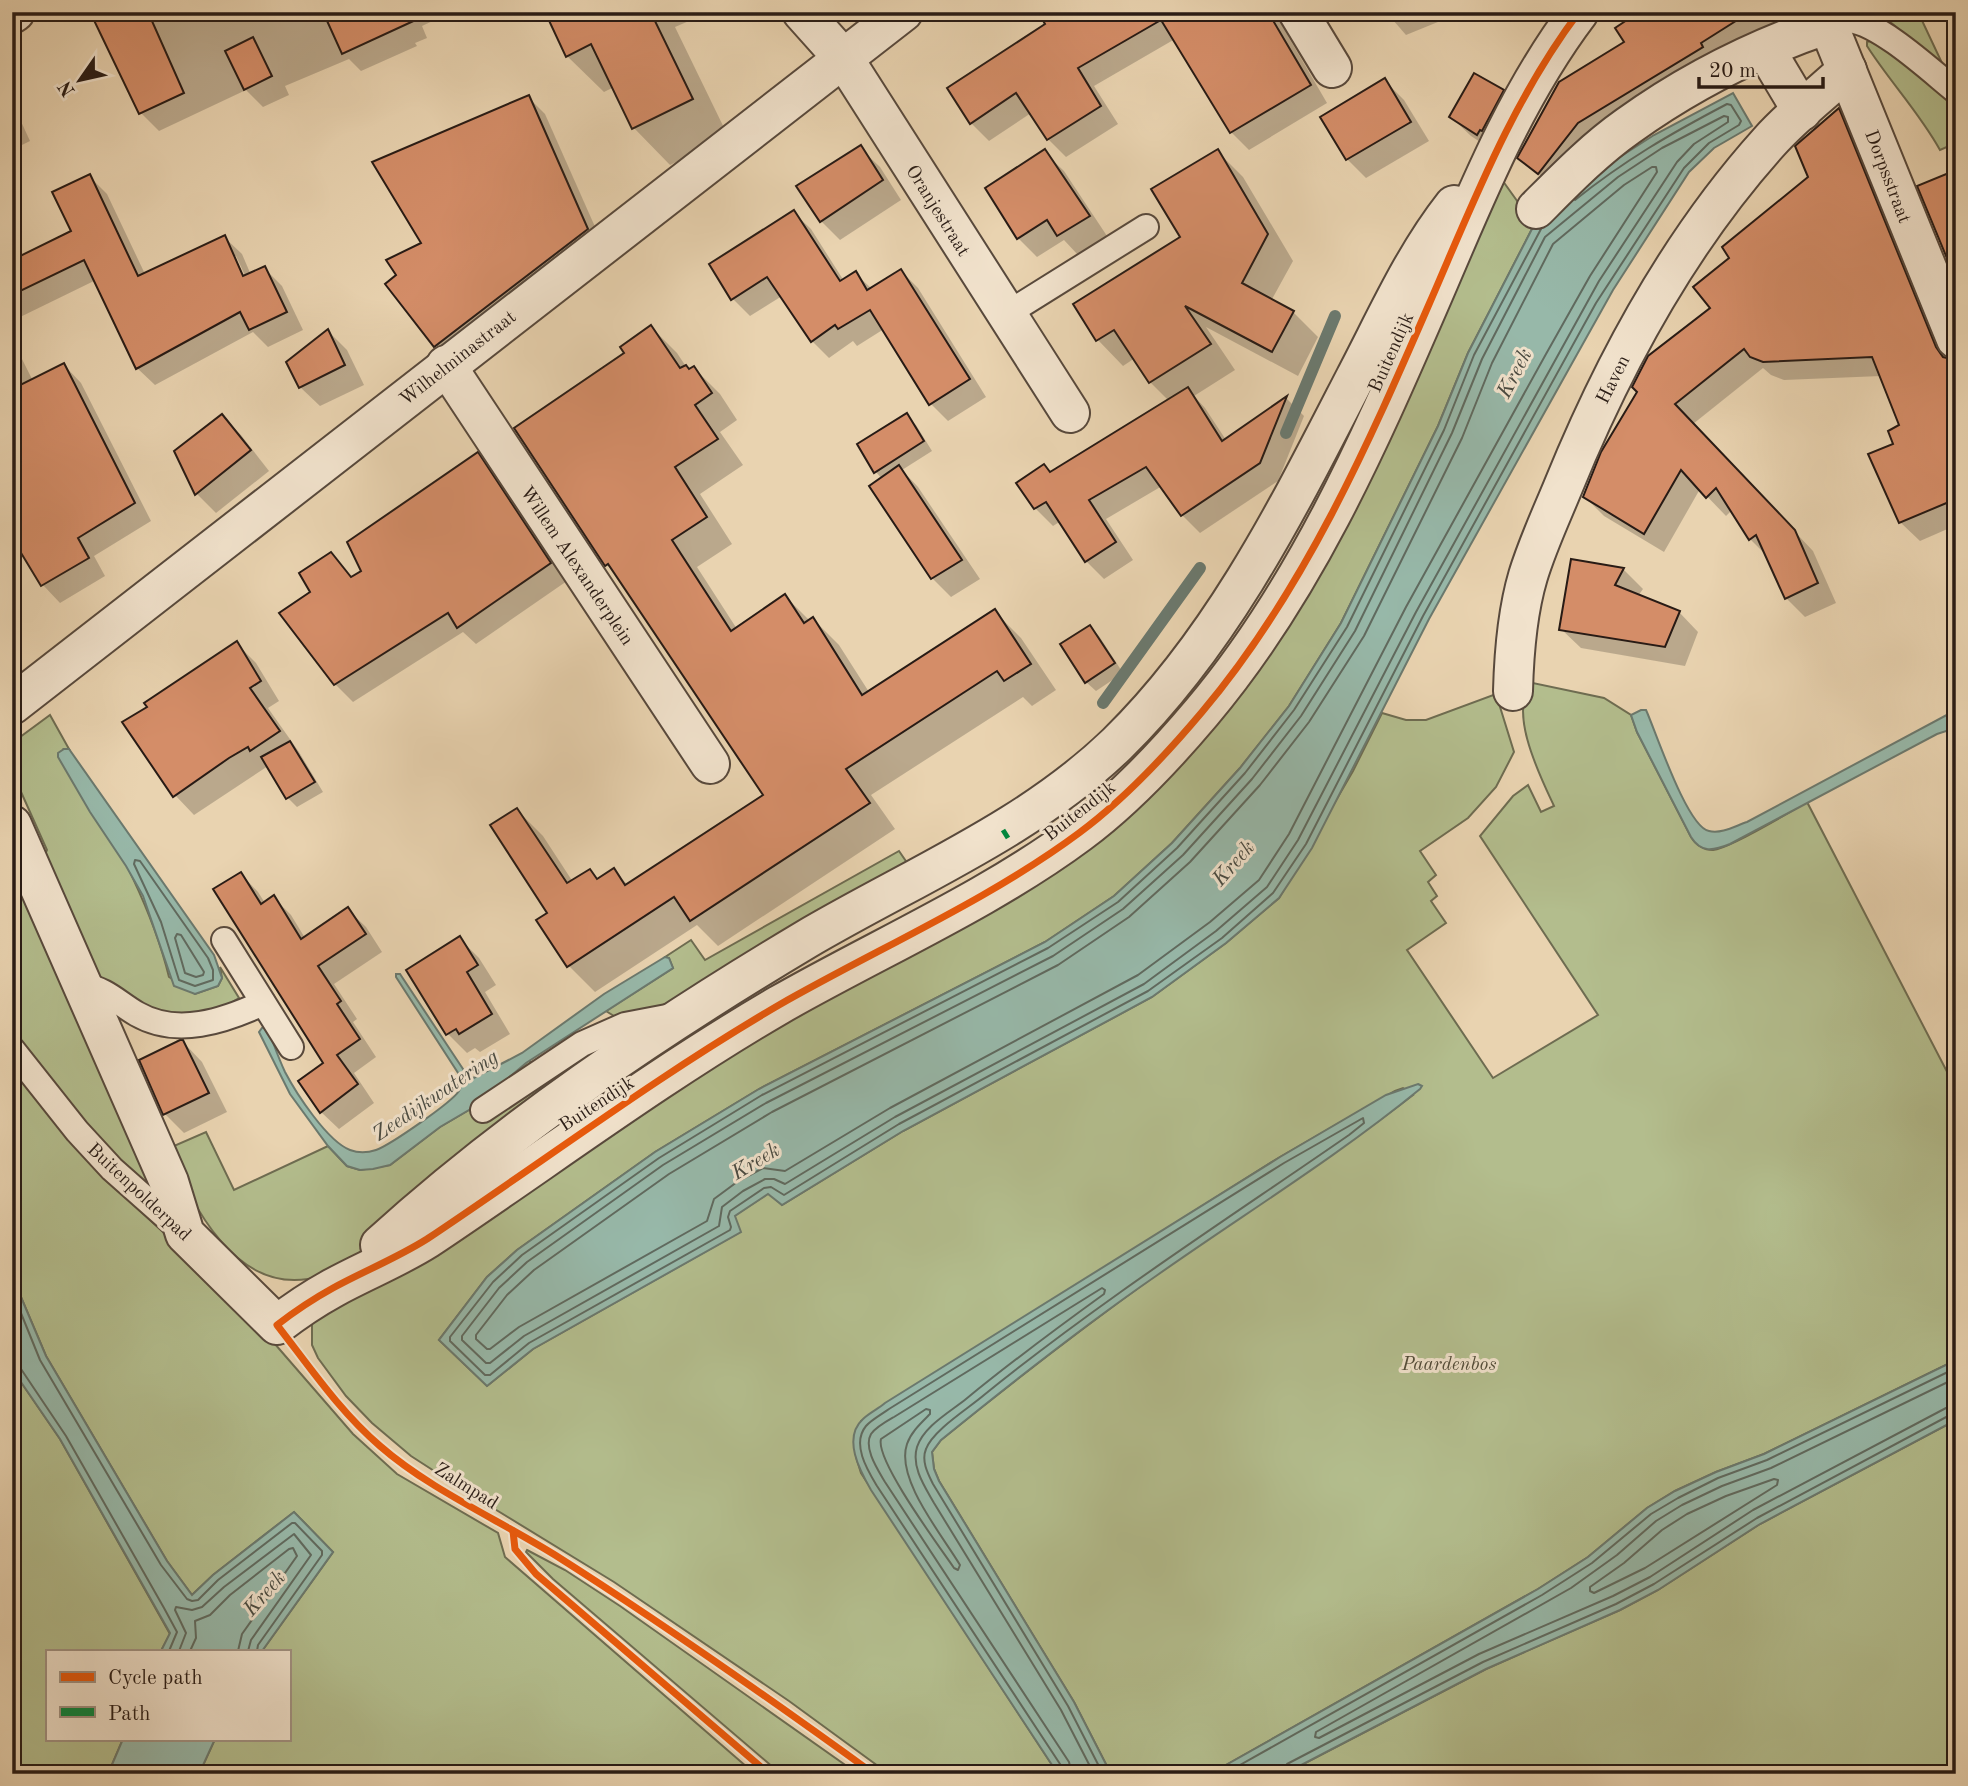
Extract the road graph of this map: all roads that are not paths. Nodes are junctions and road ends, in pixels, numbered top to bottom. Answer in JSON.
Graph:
{"nodes":[{"id":1,"x":802,"y":12,"type":"edge"},
{"id":2,"x":903,"y":12,"type":"edge"},
{"id":3,"x":1298,"y":12,"type":"edge"},
{"id":4,"x":1579,"y":12,"type":"edge"},
{"id":5,"x":1826,"y":18,"type":"edge"},
{"id":6,"x":1765,"y":49,"type":"junction"},
{"id":7,"x":844,"y":59,"type":"junction"},
{"id":8,"x":1332,"y":68,"type":"dead end"},
{"id":9,"x":1847,"y":70,"type":"junction"},
{"id":10,"x":1956,"y":91,"type":"edge"},
{"id":11,"x":1802,"y":111,"type":"junction"},
{"id":12,"x":1484,"y":177,"type":"junction"},
{"id":13,"x":1536,"y":209,"type":"dead end"},
{"id":14,"x":1146,"y":227,"type":"dead end"},
{"id":15,"x":1005,"y":314,"type":"junction"},
{"id":16,"x":1956,"y":340,"type":"edge"},
{"id":17,"x":446,"y":365,"type":"junction"},
{"id":18,"x":1070,"y":413,"type":"dead end"},
{"id":19,"x":1513,"y":691,"type":"dead end"},
{"id":20,"x":12,"y":705,"type":"edge"},
{"id":21,"x":710,"y":765,"type":"dead end"},
{"id":22,"x":12,"y":825,"type":"edge"},
{"id":23,"x":224,"y":940,"type":"dead end"},
{"id":24,"x":84,"y":986,"type":"junction"},
{"id":25,"x":263,"y":1003,"type":"junction"},
{"id":26,"x":690,"y":1013,"type":"junction"},
{"id":27,"x":291,"y":1047,"type":"dead end"},
{"id":28,"x":12,"y":1049,"type":"edge"},
{"id":29,"x":483,"y":1110,"type":"dead end"},
{"id":30,"x":185,"y":1234,"type":"junction"},
{"id":31,"x":334,"y":1287,"type":"junction"},
{"id":32,"x":277,"y":1325,"type":"joint"}],
"edges":[{"from":1,"to":7,"type":"street","name":"Oranjestraat"},
{"from":2,"to":7,"type":"street","name":"Wilhelminastraat"},
{"from":3,"to":8,"type":"street"},
{"from":4,"to":12,"type":"street","name":"Buitendijk"},
{"from":5,"to":6,"type":"street"},
{"from":5,"to":9,"type":"street","name":"Dorpsstraat"},
{"from":5,"to":10,"type":"lane"},
{"from":6,"to":11,"type":"street"},
{"from":6,"to":13,"type":"street"},
{"from":7,"to":15,"type":"street","name":"Oranjestraat"},
{"from":7,"to":17,"type":"street","name":"Wilhelminastraat"},
{"from":9,"to":11,"type":"street","name":"Haven"},
{"from":9,"to":16,"type":"street","name":"Dorpsstraat"},
{"from":11,"to":19,"type":"street","name":"Haven"},
{"from":12,"to":26,"type":"street","name":"Buitendijk"},
{"from":12,"to":31,"type":"street","name":"Buitendijk"},
{"from":14,"to":15,"type":"lane"},
{"from":15,"to":18,"type":"street","name":"Oranjestraat"},
{"from":17,"to":20,"type":"street","name":"Wilhelminastraat"},
{"from":17,"to":21,"type":"street","name":"Willem Alexanderplein"},
{"from":22,"to":24,"type":"street"},
{"from":23,"to":25,"type":"lane"},
{"from":24,"to":25,"type":"lane"},
{"from":24,"to":30,"type":"street"},
{"from":25,"to":27,"type":"lane"},
{"from":26,"to":29,"type":"lane","name":"Buitendijk"},
{"from":26,"to":31,"type":"street","name":"Buitendijk"},
{"from":28,"to":30,"type":"lane","name":"Buitenpolderpad"},
{"from":30,"to":32,"type":"street","name":"Buitenpolderpad"},
{"from":31,"to":32,"type":"street","name":"Buitendijk"}]}
